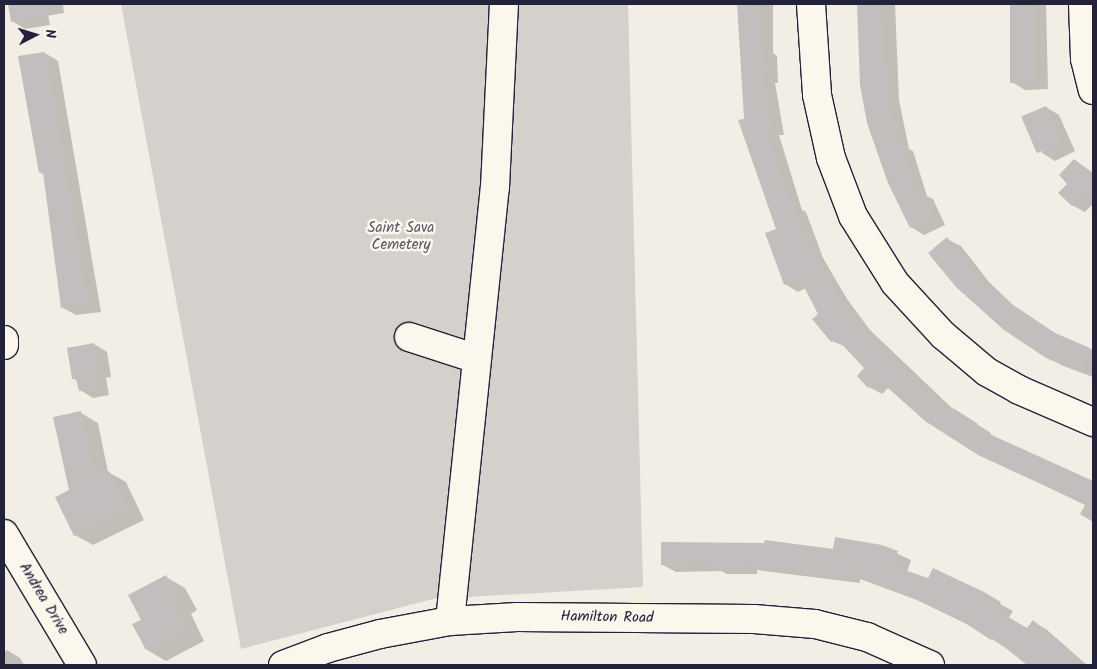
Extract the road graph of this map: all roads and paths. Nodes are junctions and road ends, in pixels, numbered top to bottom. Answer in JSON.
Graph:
{"nodes":[{"id":1,"x":504,"y":4,"type":"edge"},
{"id":2,"x":811,"y":4,"type":"edge"},
{"id":3,"x":1084,"y":4,"type":"edge"},
{"id":4,"x":1093,"y":90,"type":"edge"},
{"id":5,"x":409,"y":337,"type":"dead end"},
{"id":6,"x":4,"y":340,"type":"edge"},
{"id":7,"x":4,"y":345,"type":"edge"},
{"id":8,"x":478,"y":359,"type":"junction"},
{"id":9,"x":1093,"y":422,"type":"edge"},
{"id":10,"x":4,"y":534,"type":"edge"},
{"id":11,"x":450,"y":621,"type":"junction"},
{"id":12,"x":82,"y":665,"type":"edge"},
{"id":13,"x":284,"y":665,"type":"edge"},
{"id":14,"x":930,"y":665,"type":"edge"}],
"edges":[{"from":1,"to":8,"type":"street"},
{"from":2,"to":9,"type":"street"},
{"from":3,"to":4,"type":"street"},
{"from":5,"to":8,"type":"street"},
{"from":6,"to":7,"type":"street"},
{"from":8,"to":11,"type":"street"},
{"from":10,"to":12,"type":"street","name":"Andrea Drive"},
{"from":11,"to":13,"type":"street","name":"Hamilton Road"},
{"from":11,"to":14,"type":"street","name":"Hamilton Road"}]}
